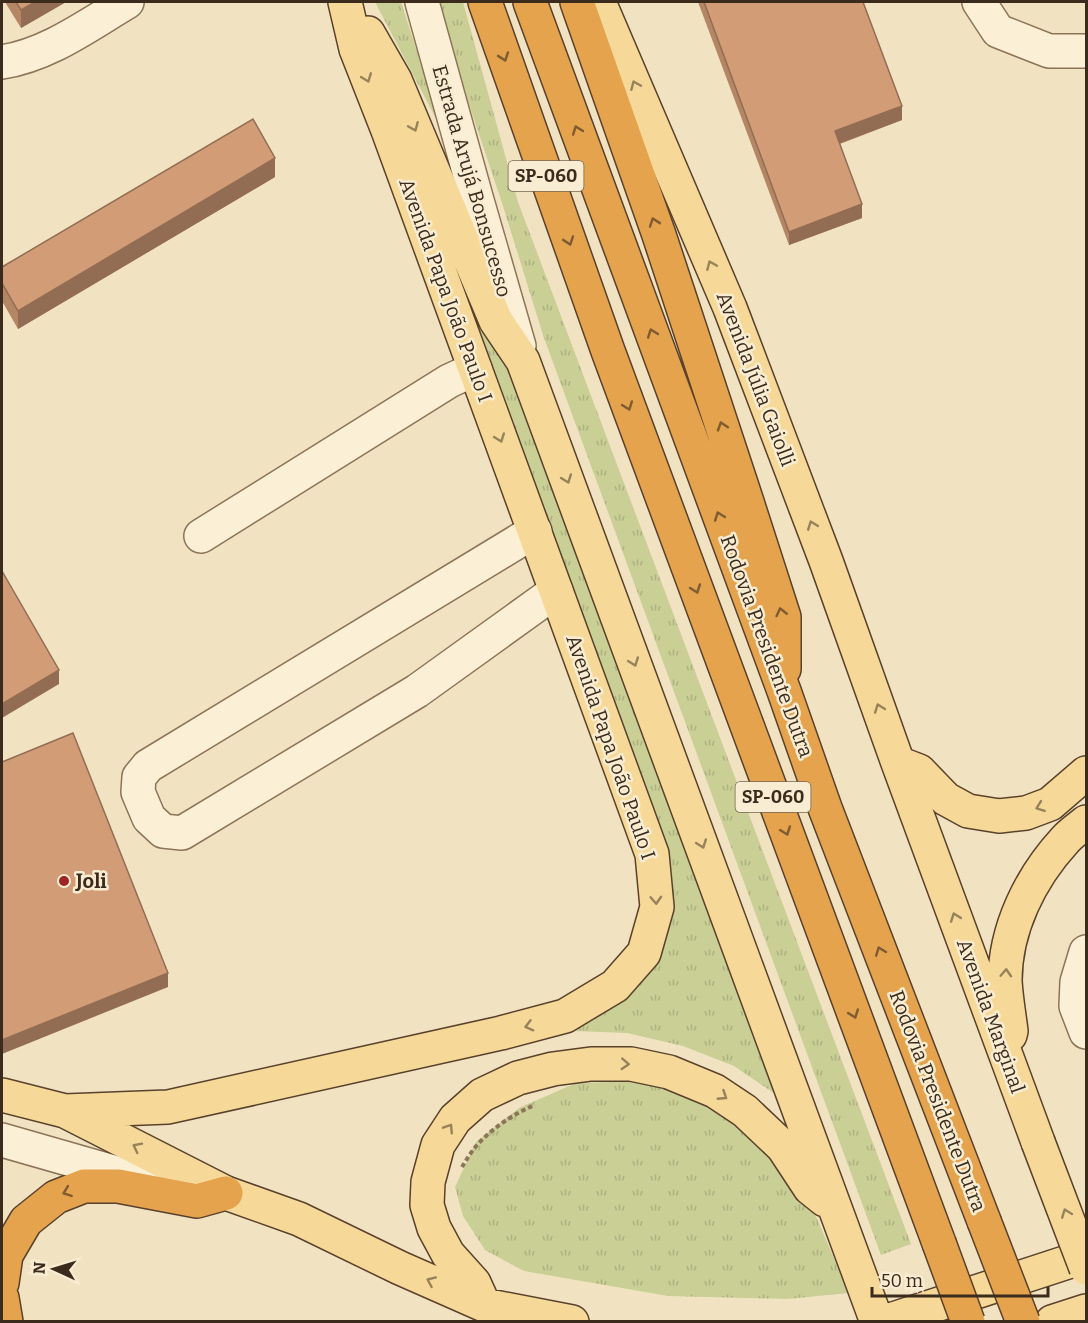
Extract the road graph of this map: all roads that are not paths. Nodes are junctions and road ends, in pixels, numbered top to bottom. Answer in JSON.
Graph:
{"nodes":[{"id":1,"x":127,"y":2,"type":"edge"},
{"id":2,"x":346,"y":2,"type":"edge"},
{"id":3,"x":422,"y":2,"type":"edge"},
{"id":4,"x":484,"y":2,"type":"edge"},
{"id":5,"x":530,"y":2,"type":"edge"},
{"id":6,"x":577,"y":2,"type":"edge"},
{"id":7,"x":598,"y":2,"type":"edge"},
{"id":8,"x":979,"y":2,"type":"edge"},
{"id":9,"x":1086,"y":51,"type":"edge"},
{"id":10,"x":2,"y":62,"type":"edge"},
{"id":11,"x":523,"y":361,"type":"junction"},
{"id":12,"x":475,"y":369,"type":"junction"},
{"id":13,"x":535,"y":531,"type":"junction"},
{"id":14,"x":201,"y":536,"type":"dead end"},
{"id":15,"x":556,"y":591,"type":"junction"},
{"id":16,"x":784,"y":691,"type":"junction"},
{"id":17,"x":898,"y":763,"type":"junction"},
{"id":18,"x":1086,"y":773,"type":"edge"},
{"id":19,"x":1086,"y":822,"type":"edge"},
{"id":20,"x":1086,"y":952,"type":"edge"},
{"id":21,"x":1086,"y":1032,"type":"edge"},
{"id":22,"x":1004,"y":1051,"type":"junction"},
{"id":23,"x":2,"y":1095,"type":"edge"},
{"id":24,"x":65,"y":1111,"type":"junction"},
{"id":25,"x":2,"y":1140,"type":"edge"},
{"id":26,"x":226,"y":1193,"type":"junction"},
{"id":27,"x":837,"y":1210,"type":"junction"},
{"id":28,"x":1086,"y":1256,"type":"edge"},
{"id":29,"x":1086,"y":1268,"type":"edge"},
{"id":30,"x":2,"y":1283,"type":"edge"},
{"id":31,"x":2,"y":1298,"type":"edge"},
{"id":32,"x":484,"y":1305,"type":"junction"},
{"id":33,"x":1086,"y":1311,"type":"edge"},
{"id":34,"x":6,"y":1322,"type":"edge"},
{"id":35,"x":572,"y":1322,"type":"edge"},
{"id":36,"x":877,"y":1322,"type":"edge"},
{"id":37,"x":884,"y":1322,"type":"edge"},
{"id":38,"x":968,"y":1322,"type":"edge"},
{"id":39,"x":1023,"y":1322,"type":"edge"},
{"id":40,"x":1052,"y":1322,"type":"edge"}],
"edges":[{"from":1,"to":10,"type":"street"},
{"from":2,"to":11,"type":"main road","one_way":true},
{"from":2,"to":12,"type":"main road","name":"Avenida Papa João Paulo I","one_way":true},
{"from":3,"to":11,"type":"street","name":"Estrada Arujá Bonsucesso"},
{"from":4,"to":38,"type":"highway","number":"SP-060","one_way":true,"bridge":true},
{"from":16,"to":5,"type":"highway","name":"Rodovia Presidente Dutra","number":"SP-060","one_way":true},
{"from":16,"to":6,"type":"highway","one_way":true},
{"from":17,"to":7,"type":"main road","name":"Avenida Júlia Gaiolli","one_way":true},
{"from":8,"to":9,"type":"street"},
{"from":11,"to":27,"type":"main road","one_way":true},
{"from":12,"to":13,"type":"main road","name":"Avenida Papa João Paulo I","one_way":true},
{"from":12,"to":14,"type":"street"},
{"from":13,"to":15,"type":"main road","name":"Avenida Papa João Paulo I"},
{"from":13,"to":15,"type":"street"},
{"from":15,"to":24,"type":"main road","name":"Avenida Papa João Paulo I","one_way":true},
{"from":39,"to":16,"type":"highway","name":"Rodovia Presidente Dutra","number":"SP-060","one_way":true,"bridge":true},
{"from":18,"to":17,"type":"main road","one_way":true},
{"from":22,"to":17,"type":"main road","name":"Avenida Marginal","one_way":true},
{"from":22,"to":19,"type":"main road","one_way":true},
{"from":20,"to":21,"type":"street"},
{"from":29,"to":22,"type":"main road","name":"Avenida Marginal","one_way":true,"bridge":true},
{"from":23,"to":24,"type":"main road"},
{"from":26,"to":24,"type":"main road","one_way":true},
{"from":25,"to":26,"type":"street"},
{"from":26,"to":30,"type":"highway","one_way":true},
{"from":32,"to":26,"type":"main road","one_way":true},
{"from":32,"to":27,"type":"main road","one_way":true},
{"from":27,"to":36,"type":"main road"},
{"from":28,"to":37,"type":"main road"},
{"from":31,"to":34,"type":"highway"},
{"from":32,"to":35,"type":"main road"},
{"from":33,"to":40,"type":"main road"}]}
